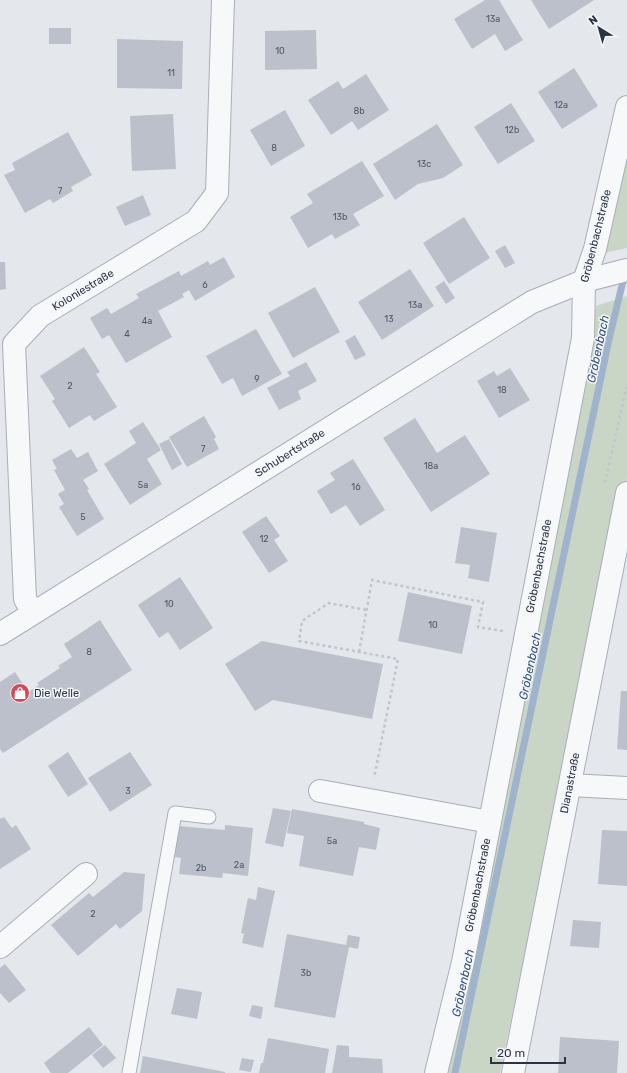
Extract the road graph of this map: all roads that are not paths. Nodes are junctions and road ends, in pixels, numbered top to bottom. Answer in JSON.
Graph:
{"nodes":[{"id":1,"x":223,"y":0,"type":"edge"},
{"id":2,"x":627,"y":107,"type":"edge"},
{"id":3,"x":619,"y":272,"type":"edge"},
{"id":4,"x":584,"y":281,"type":"junction"},
{"id":5,"x":627,"y":493,"type":"edge"},
{"id":6,"x":33,"y":613,"type":"junction"},
{"id":7,"x":0,"y":634,"type":"edge"},
{"id":8,"x":570,"y":785,"type":"junction"},
{"id":9,"x":627,"y":788,"type":"edge"},
{"id":10,"x":320,"y":791,"type":"dead end"},
{"id":11,"x":208,"y":817,"type":"dead end"},
{"id":12,"x":490,"y":822,"type":"junction"},
{"id":13,"x":86,"y":874,"type":"dead end"},
{"id":14,"x":0,"y":947,"type":"edge"},
{"id":15,"x":129,"y":1073,"type":"edge"},
{"id":16,"x":436,"y":1073,"type":"edge"},
{"id":17,"x":513,"y":1073,"type":"edge"}],
"edges":[{"from":1,"to":6,"type":"street","name":"Koloniestraße"},
{"from":2,"to":4,"type":"street","name":"Gröbenbachstraße"},
{"from":3,"to":4,"type":"street","name":"Schubertstraße"},
{"from":4,"to":6,"type":"street","name":"Schubertstraße"},
{"from":4,"to":12,"type":"street","name":"Gröbenbachstraße"},
{"from":5,"to":8,"type":"street","name":"Dianastraße"},
{"from":6,"to":7,"type":"street","name":"Schubertstraße"},
{"from":8,"to":9,"type":"street"},
{"from":8,"to":17,"type":"street","name":"Dianastraße"},
{"from":10,"to":12,"type":"street"},
{"from":11,"to":15,"type":"lane"},
{"from":12,"to":16,"type":"street","name":"Gröbenbachstraße"},
{"from":13,"to":14,"type":"street"}]}
